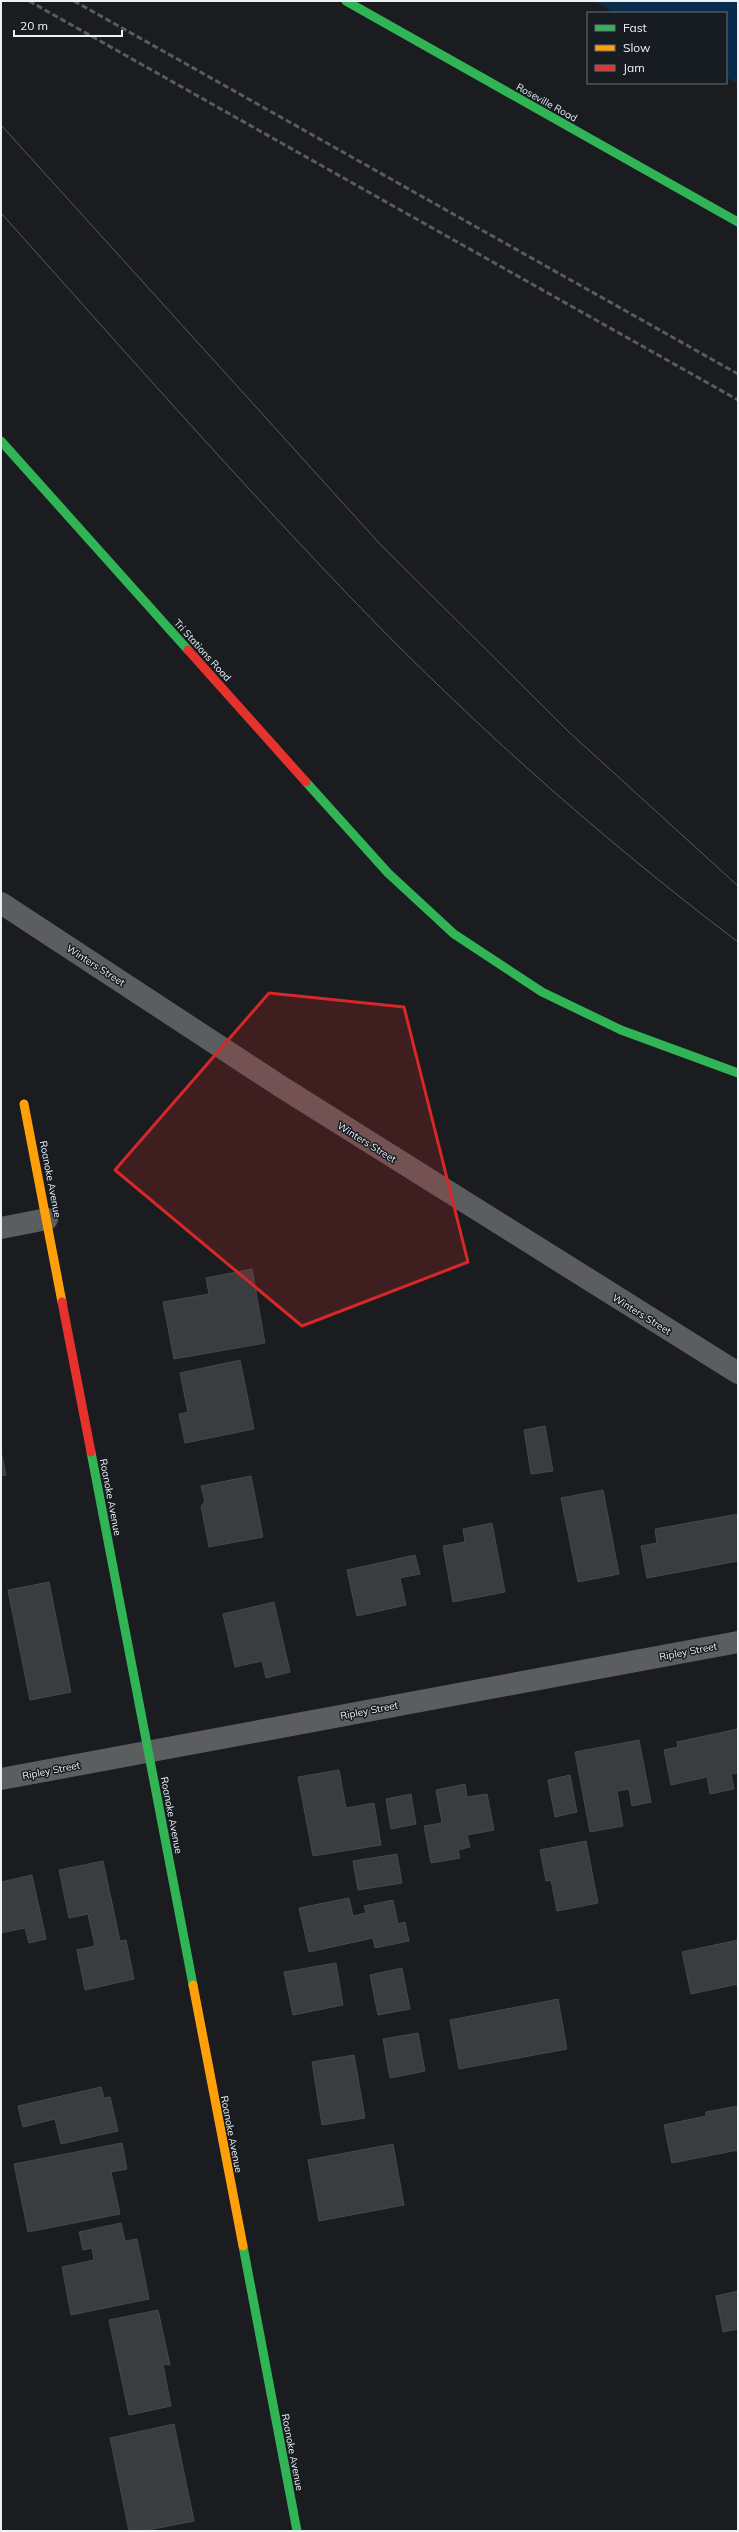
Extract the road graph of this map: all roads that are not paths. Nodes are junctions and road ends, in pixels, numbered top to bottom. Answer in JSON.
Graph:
{"nodes":[{"id":1,"x":346,"y":1,"type":"edge"},
{"id":2,"x":738,"y":222,"type":"edge"},
{"id":3,"x":1,"y":441,"type":"edge"},
{"id":4,"x":1,"y":903,"type":"edge"},
{"id":5,"x":738,"y":1073,"type":"edge"},
{"id":6,"x":24,"y":1104,"type":"dead end"},
{"id":7,"x":48,"y":1220,"type":"junction"},
{"id":8,"x":1,"y":1228,"type":"edge"},
{"id":9,"x":738,"y":1373,"type":"edge"},
{"id":10,"x":738,"y":1642,"type":"edge"},
{"id":11,"x":148,"y":1751,"type":"junction"},
{"id":12,"x":1,"y":1779,"type":"edge"},
{"id":13,"x":297,"y":2531,"type":"edge"}],
"edges":[{"from":1,"to":2,"type":"street","name":"Roseville Road"},
{"from":3,"to":5,"type":"street","name":"Tri Stations Road"},
{"from":4,"to":9,"type":"street","name":"Winters Street"},
{"from":6,"to":7,"type":"street","name":"Roanoke Avenue"},
{"from":7,"to":8,"type":"street"},
{"from":7,"to":11,"type":"street","name":"Roanoke Avenue"},
{"from":10,"to":11,"type":"street","name":"Ripley Street"},
{"from":11,"to":12,"type":"street","name":"Ripley Street"},
{"from":11,"to":13,"type":"street","name":"Roanoke Avenue"}]}
